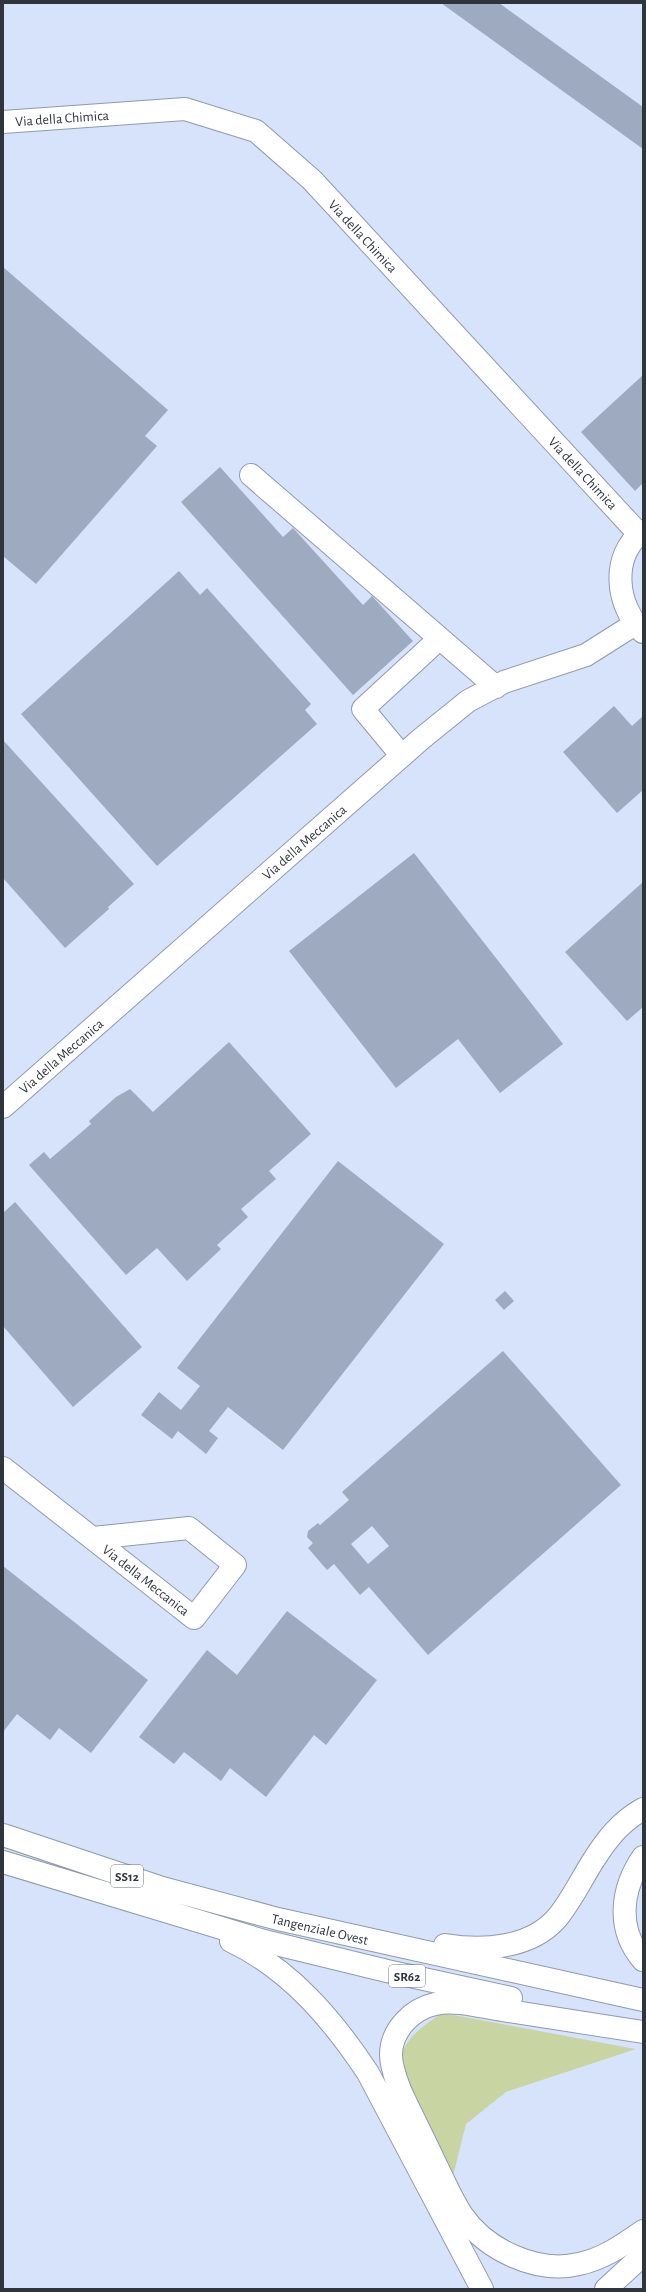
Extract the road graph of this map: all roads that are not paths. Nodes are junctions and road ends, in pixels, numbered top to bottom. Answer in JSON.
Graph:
{"nodes":[{"id":1,"x":3,"y":122,"type":"edge"},
{"id":2,"x":251,"y":475,"type":"dead end"},
{"id":3,"x":641,"y":533,"type":"edge"},
{"id":4,"x":639,"y":628,"type":"edge"},
{"id":5,"x":439,"y":639,"type":"junction"},
{"id":6,"x":496,"y":687,"type":"junction"},
{"id":7,"x":402,"y":756,"type":"junction"},
{"id":8,"x":3,"y":1108,"type":"edge"},
{"id":9,"x":3,"y":1468,"type":"edge"},
{"id":10,"x":93,"y":1538,"type":"junction"},
{"id":11,"x":643,"y":1809,"type":"edge"},
{"id":12,"x":3,"y":1835,"type":"edge"},
{"id":13,"x":643,"y":1857,"type":"edge"},
{"id":14,"x":3,"y":1862,"type":"edge"},
{"id":15,"x":174,"y":1914,"type":"junction"},
{"id":16,"x":278,"y":1919,"type":"junction"},
{"id":17,"x":643,"y":1960,"type":"edge"},
{"id":18,"x":643,"y":2000,"type":"edge"},
{"id":19,"x":643,"y":2026,"type":"edge"},
{"id":20,"x":643,"y":2032,"type":"edge"},
{"id":21,"x":643,"y":2231,"type":"edge"},
{"id":22,"x":643,"y":2256,"type":"edge"},
{"id":23,"x":482,"y":2289,"type":"edge"},
{"id":24,"x":606,"y":2289,"type":"edge"}],
"edges":[{"from":1,"to":3,"type":"main road","name":"Via della Chimica"},
{"from":2,"to":5,"type":"main road"},
{"from":3,"to":4,"type":"main road","name":"Via della Meccanica"},
{"from":4,"to":6,"type":"main road","name":"Via della Meccanica"},
{"from":5,"to":6,"type":"main road"},
{"from":5,"to":7,"type":"main road"},
{"from":6,"to":7,"type":"main road","name":"Via della Meccanica"},
{"from":7,"to":8,"type":"main road","name":"Via della Meccanica"},
{"from":9,"to":10,"type":"main road","name":"Via della Meccanica"},
{"from":10,"to":10,"type":"main road","name":"Via della Meccanica"},
{"from":11,"to":16,"type":"main road"},
{"from":12,"to":16,"type":"main road","name":"Tangenziale Ovest","number":"SS12"},
{"from":13,"to":17,"type":"main road"},
{"from":14,"to":15,"type":"main road","name":"Tangenziale Ovest","number":"SS12"},
{"from":15,"to":19,"type":"main road","name":"Tangenziale Ovest","number":"SR62"},
{"from":15,"to":23,"type":"main road"},
{"from":16,"to":18,"type":"main road","name":"Tangenziale Ovest","number":"SR62"},
{"from":20,"to":21,"type":"main road"},
{"from":22,"to":24,"type":"main road"}]}
